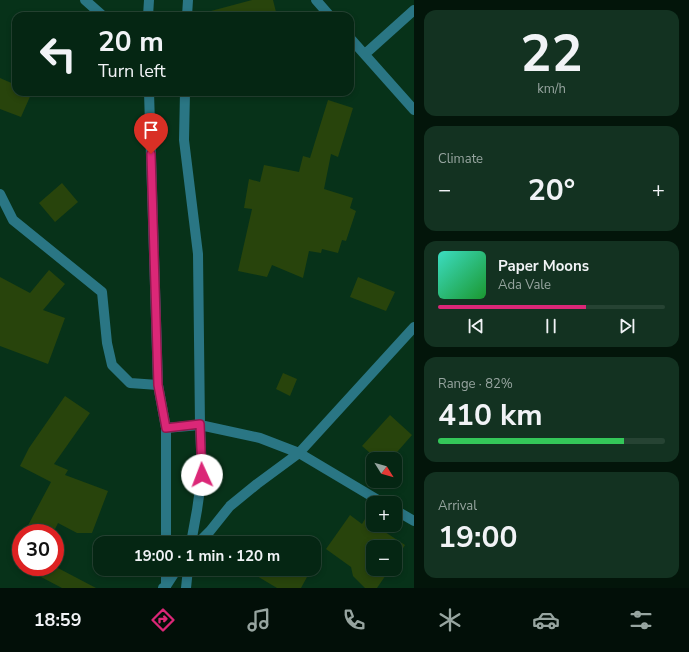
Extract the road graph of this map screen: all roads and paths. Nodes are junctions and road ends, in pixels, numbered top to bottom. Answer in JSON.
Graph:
{"nodes":[{"id":1,"x":85,"y":0,"type":"edge"},
{"id":2,"x":149,"y":0,"type":"edge"},
{"id":3,"x":188,"y":0,"type":"edge"},
{"id":4,"x":316,"y":0,"type":"edge"},
{"id":5,"x":414,"y":10,"type":"edge"},
{"id":6,"x":98,"y":12,"type":"edge"},
{"id":7,"x":148,"y":12,"type":"edge"},
{"id":8,"x":188,"y":12,"type":"edge"},
{"id":9,"x":326,"y":12,"type":"edge"},
{"id":10,"x":354,"y":42,"type":"edge"},
{"id":11,"x":365,"y":54,"type":"junction"},
{"id":12,"x":149,"y":96,"type":"edge"},
{"id":13,"x":185,"y":96,"type":"edge"},
{"id":14,"x":414,"y":110,"type":"edge"},
{"id":15,"x":0,"y":194,"type":"edge"},
{"id":16,"x":414,"y":327,"type":"edge"},
{"id":17,"x":158,"y":385,"type":"junction"},
{"id":18,"x":200,"y":424,"type":"junction"},
{"id":19,"x":166,"y":428,"type":"junction"},
{"id":20,"x":299,"y":453,"type":"junction"},
{"id":21,"x":371,"y":496,"type":"edge"},
{"id":22,"x":402,"y":514,"type":"edge"},
{"id":23,"x":414,"y":522,"type":"edge"},
{"id":24,"x":166,"y":536,"type":"edge"},
{"id":25,"x":192,"y":536,"type":"edge"},
{"id":26,"x":205,"y":536,"type":"edge"},
{"id":27,"x":166,"y":576,"type":"edge"},
{"id":28,"x":172,"y":576,"type":"edge"},
{"id":29,"x":187,"y":576,"type":"edge"},
{"id":30,"x":165,"y":587,"type":"edge"},
{"id":31,"x":186,"y":588,"type":"edge"}],
"edges":[{"from":1,"to":6,"type":"street"},
{"from":2,"to":7,"type":"street"},
{"from":3,"to":8,"type":"street"},
{"from":4,"to":9,"type":"street"},
{"from":5,"to":11,"type":"street"},
{"from":10,"to":11,"type":"street"},
{"from":11,"to":14,"type":"street"},
{"from":12,"to":17,"type":"street"},
{"from":13,"to":18,"type":"street"},
{"from":15,"to":17,"type":"street"},
{"from":16,"to":20,"type":"street"},
{"from":17,"to":19,"type":"street"},
{"from":18,"to":19,"type":"street"},
{"from":18,"to":20,"type":"street"},
{"from":18,"to":25,"type":"street"},
{"from":19,"to":24,"type":"street"},
{"from":20,"to":21,"type":"street"},
{"from":20,"to":26,"type":"street"},
{"from":22,"to":23,"type":"street"},
{"from":27,"to":30,"type":"street"},
{"from":28,"to":30,"type":"street"},
{"from":29,"to":31,"type":"street"}]}
